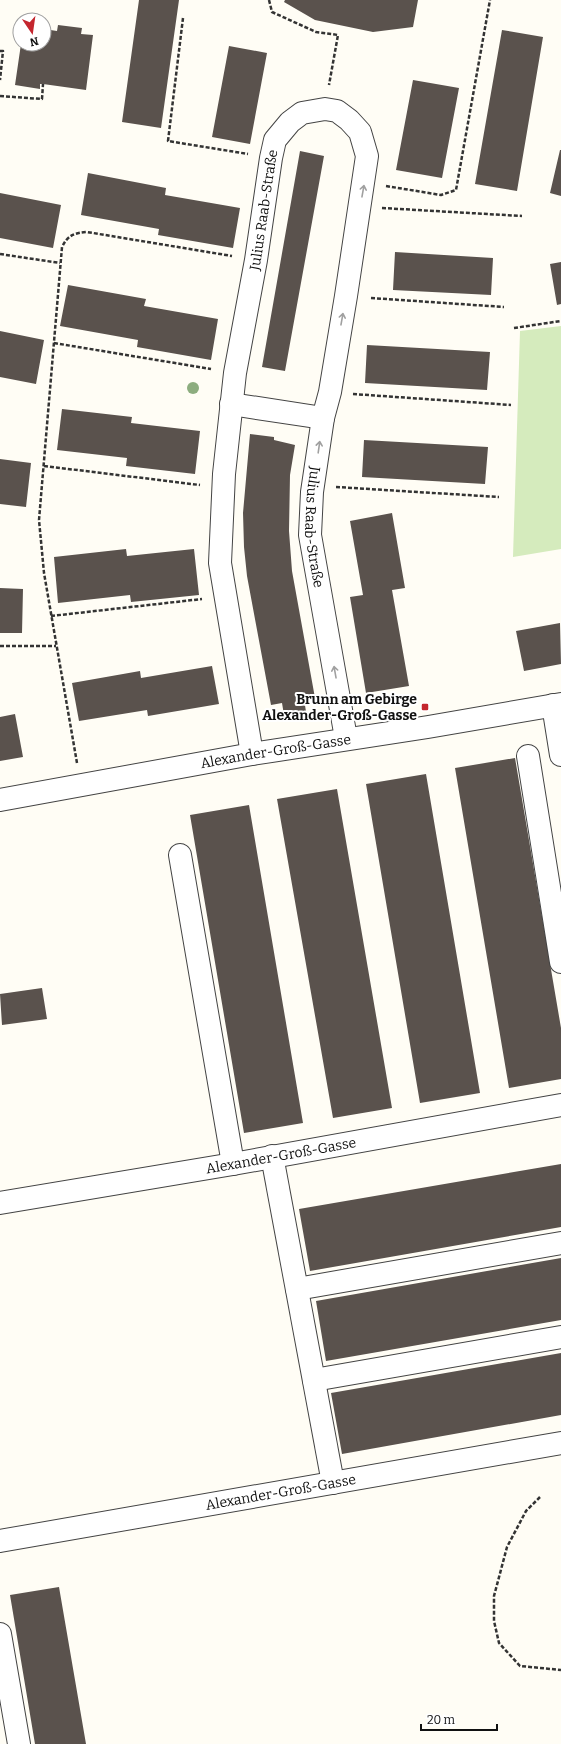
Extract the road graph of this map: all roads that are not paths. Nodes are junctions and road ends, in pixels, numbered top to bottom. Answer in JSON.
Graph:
{"nodes":[{"id":1,"x":231,"y":404,"type":"junction"},
{"id":2,"x":323,"y":418,"type":"junction"},
{"id":3,"x":557,"y":704,"type":"edge"},
{"id":4,"x":346,"y":738,"type":"junction"},
{"id":5,"x":252,"y":754,"type":"junction"},
{"id":6,"x":561,"y":755,"type":"edge"},
{"id":7,"x":528,"y":756,"type":"dead end"},
{"id":8,"x":0,"y":800,"type":"edge"},
{"id":9,"x":180,"y":855,"type":"dead end"},
{"id":10,"x":561,"y":962,"type":"edge"},
{"id":11,"x":561,"y":1105,"type":"edge"},
{"id":12,"x":272,"y":1156,"type":"junction"},
{"id":13,"x":233,"y":1164,"type":"junction"},
{"id":14,"x":0,"y":1203,"type":"edge"},
{"id":15,"x":561,"y":1243,"type":"edge"},
{"id":16,"x":297,"y":1289,"type":"junction"},
{"id":17,"x":561,"y":1337,"type":"edge"},
{"id":18,"x":314,"y":1380,"type":"junction"},
{"id":19,"x":561,"y":1443,"type":"edge"},
{"id":20,"x":333,"y":1483,"type":"junction"},
{"id":21,"x":0,"y":1541,"type":"edge"},
{"id":22,"x":0,"y":1634,"type":"edge"},
{"id":23,"x":19,"y":1744,"type":"edge"}],
"edges":[{"from":1,"to":2,"type":"street"},
{"from":2,"to":1,"type":"street","name":"Julius Raab-Straße","one_way":true},
{"from":1,"to":5,"type":"street","name":"Julius Raab-Straße"},
{"from":4,"to":2,"type":"street","name":"Julius Raab-Straße","one_way":true},
{"from":3,"to":4,"type":"street","name":"Alexander-Groß-Gasse"},
{"from":3,"to":6,"type":"street","name":"Alexander-Groß-Gasse"},
{"from":4,"to":5,"type":"street","name":"Alexander-Groß-Gasse"},
{"from":5,"to":8,"type":"street","name":"Alexander-Groß-Gasse"},
{"from":7,"to":10,"type":"street"},
{"from":9,"to":13,"type":"street"},
{"from":11,"to":12,"type":"street","name":"Alexander-Groß-Gasse"},
{"from":12,"to":13,"type":"street","name":"Alexander-Groß-Gasse"},
{"from":12,"to":16,"type":"street"},
{"from":13,"to":14,"type":"street","name":"Alexander-Groß-Gasse"},
{"from":15,"to":16,"type":"street"},
{"from":16,"to":18,"type":"street"},
{"from":17,"to":18,"type":"street"},
{"from":18,"to":20,"type":"street"},
{"from":19,"to":20,"type":"street","name":"Alexander-Groß-Gasse"},
{"from":20,"to":21,"type":"street","name":"Alexander-Groß-Gasse"},
{"from":22,"to":23,"type":"street"}]}
